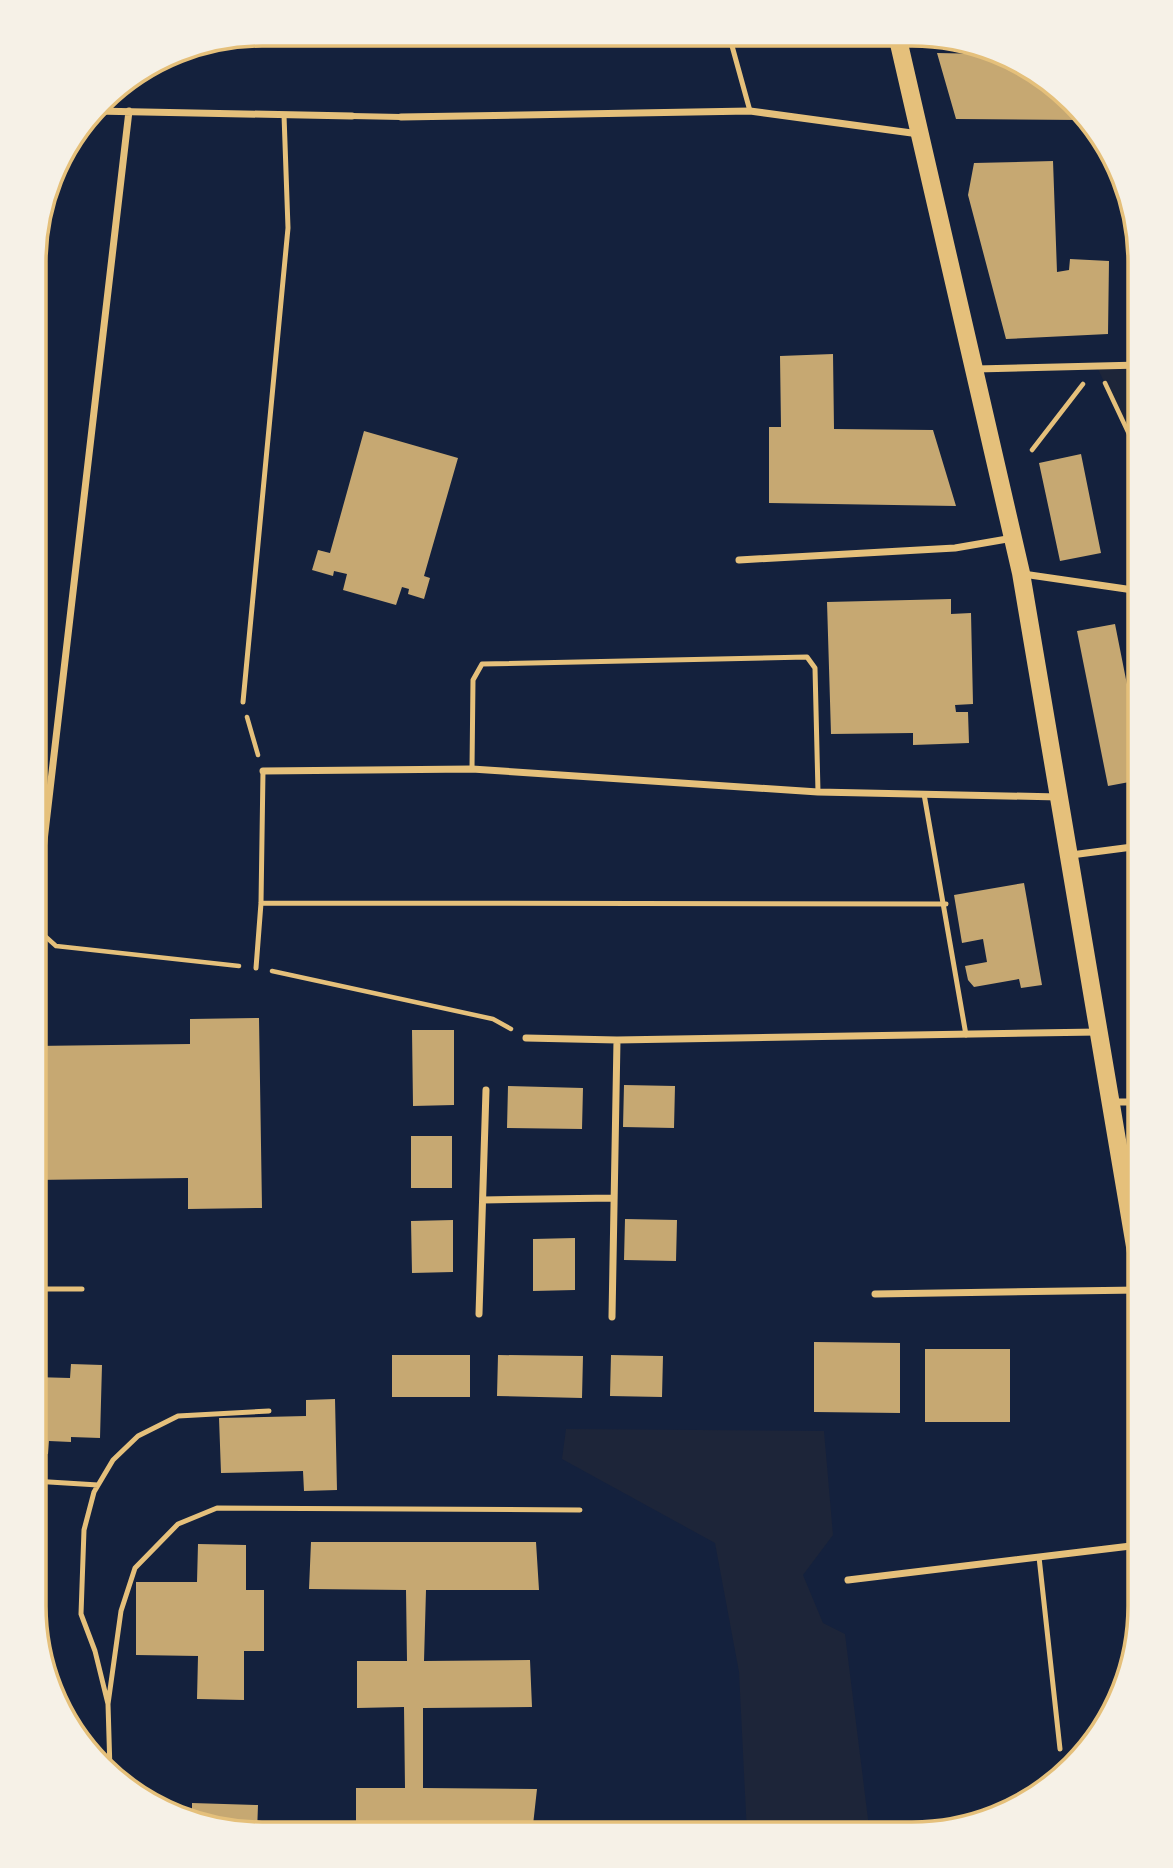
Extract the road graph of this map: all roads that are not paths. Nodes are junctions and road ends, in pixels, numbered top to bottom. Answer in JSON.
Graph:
{"nodes":[{"id":1,"x":732,"y":46,"type":"edge"},
{"id":2,"x":899,"y":46,"type":"edge"},
{"id":3,"x":107,"y":111,"type":"edge"},
{"id":4,"x":129,"y":111,"type":"junction"},
{"id":5,"x":750,"y":111,"type":"junction"},
{"id":6,"x":284,"y":115,"type":"junction"},
{"id":7,"x":352,"y":116,"type":"joint"},
{"id":8,"x":401,"y":117,"type":"joint"},
{"id":9,"x":919,"y":134,"type":"junction"},
{"id":10,"x":1128,"y":366,"type":"edge"},
{"id":11,"x":975,"y":369,"type":"junction"},
{"id":12,"x":1013,"y":538,"type":"junction"},
{"id":13,"x":739,"y":560,"type":"dead end"},
{"id":14,"x":1021,"y":573,"type":"junction"},
{"id":15,"x":1128,"y":589,"type":"edge"},
{"id":16,"x":243,"y":702,"type":"dead end"},
{"id":17,"x":472,"y":769,"type":"junction"},
{"id":18,"x":263,"y":771,"type":"joint"},
{"id":19,"x":818,"y":792,"type":"junction"},
{"id":20,"x":925,"y":794,"type":"junction"},
{"id":21,"x":1059,"y":797,"type":"junction"},
{"id":22,"x":46,"y":832,"type":"edge"},
{"id":23,"x":1128,"y":848,"type":"edge"},
{"id":24,"x":1069,"y":855,"type":"junction"},
{"id":25,"x":261,"y":903,"type":"junction"},
{"id":26,"x":946,"y":904,"type":"junction"},
{"id":27,"x":256,"y":968,"type":"road end"},
{"id":28,"x":1098,"y":1032,"type":"junction"},
{"id":29,"x":966,"y":1035,"type":"junction"},
{"id":30,"x":526,"y":1038,"type":"road end"},
{"id":31,"x":617,"y":1040,"type":"junction"},
{"id":32,"x":486,"y":1090,"type":"dead end"},
{"id":33,"x":1112,"y":1102,"type":"junction"},
{"id":34,"x":1127,"y":1102,"type":"edge"},
{"id":35,"x":1127,"y":1197,"type":"edge"},
{"id":36,"x":614,"y":1198,"type":"junction"},
{"id":37,"x":483,"y":1200,"type":"junction"},
{"id":38,"x":46,"y":1289,"type":"edge"},
{"id":39,"x":82,"y":1289,"type":"dead end"},
{"id":40,"x":1127,"y":1290,"type":"edge"},
{"id":41,"x":874,"y":1294,"type":"dead end"},
{"id":42,"x":479,"y":1314,"type":"dead end"},
{"id":43,"x":612,"y":1317,"type":"dead end"},
{"id":44,"x":269,"y":1411,"type":"dead end"},
{"id":45,"x":46,"y":1482,"type":"edge"},
{"id":46,"x":98,"y":1485,"type":"junction"},
{"id":47,"x":580,"y":1510,"type":"dead end"},
{"id":48,"x":1127,"y":1546,"type":"edge"},
{"id":49,"x":1040,"y":1557,"type":"junction"},
{"id":50,"x":848,"y":1580,"type":"dead end"},
{"id":51,"x":108,"y":1703,"type":"junction"},
{"id":52,"x":1060,"y":1749,"type":"dead end"},
{"id":53,"x":109,"y":1759,"type":"edge"}],
"edges":[{"from":1,"to":5,"type":"lane"},
{"from":2,"to":9,"type":"main road"},
{"from":3,"to":4,"type":"street"},
{"from":4,"to":6,"type":"street"},
{"from":4,"to":22,"type":"street"},
{"from":5,"to":8,"type":"street"},
{"from":5,"to":9,"type":"street"},
{"from":6,"to":7,"type":"street"},
{"from":6,"to":16,"type":"lane"},
{"from":7,"to":8,"type":"street"},
{"from":9,"to":11,"type":"main road"},
{"from":10,"to":11,"type":"street"},
{"from":11,"to":12,"type":"main road"},
{"from":12,"to":13,"type":"street"},
{"from":12,"to":14,"type":"main road"},
{"from":14,"to":15,"type":"street"},
{"from":14,"to":21,"type":"main road"},
{"from":17,"to":18,"type":"street"},
{"from":17,"to":19,"type":"street"},
{"from":17,"to":19,"type":"lane"},
{"from":18,"to":25,"type":"lane"},
{"from":19,"to":20,"type":"street"},
{"from":20,"to":21,"type":"street"},
{"from":20,"to":26,"type":"lane"},
{"from":21,"to":24,"type":"main road"},
{"from":23,"to":24,"type":"street"},
{"from":24,"to":28,"type":"main road"},
{"from":25,"to":26,"type":"lane"},
{"from":25,"to":27,"type":"lane"},
{"from":26,"to":29,"type":"lane"},
{"from":28,"to":29,"type":"street"},
{"from":28,"to":33,"type":"main road"},
{"from":29,"to":31,"type":"street"},
{"from":30,"to":31,"type":"street"},
{"from":31,"to":36,"type":"street"},
{"from":32,"to":37,"type":"street"},
{"from":33,"to":34,"type":"street"},
{"from":33,"to":35,"type":"main road"},
{"from":36,"to":37,"type":"street"},
{"from":36,"to":43,"type":"street"},
{"from":37,"to":42,"type":"street"},
{"from":38,"to":39,"type":"lane"},
{"from":40,"to":41,"type":"street"},
{"from":44,"to":46,"type":"lane"},
{"from":45,"to":46,"type":"lane"},
{"from":46,"to":51,"type":"lane"},
{"from":47,"to":51,"type":"lane"},
{"from":48,"to":49,"type":"street"},
{"from":49,"to":50,"type":"street"},
{"from":49,"to":52,"type":"lane"},
{"from":51,"to":53,"type":"lane"}]}
